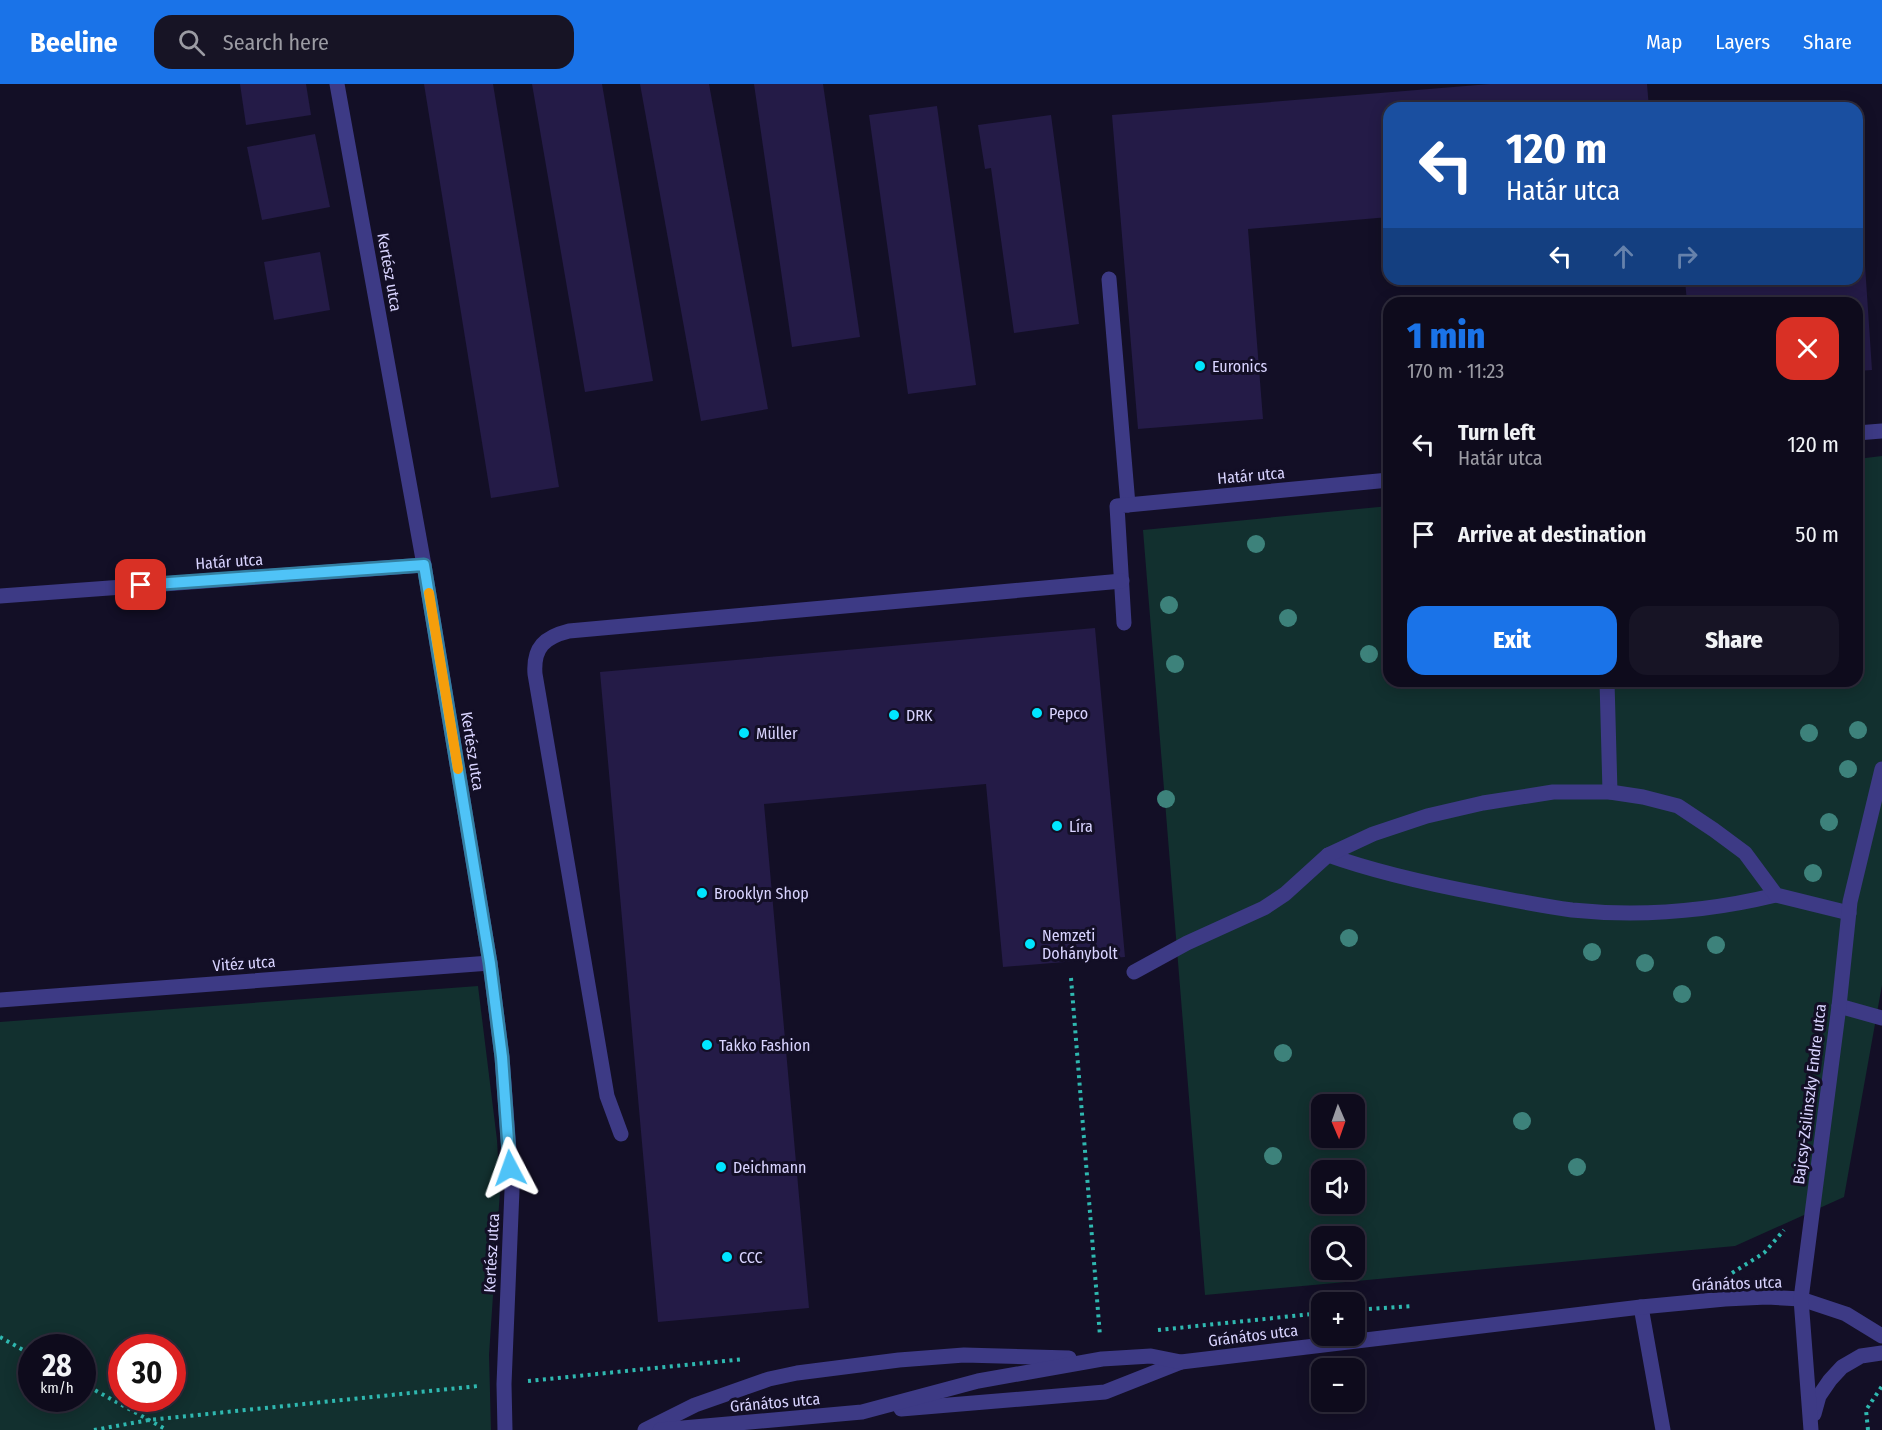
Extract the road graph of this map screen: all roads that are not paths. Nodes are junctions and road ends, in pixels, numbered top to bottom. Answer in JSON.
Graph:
{"nodes":[{"id":1,"x":338,"y":84,"type":"edge"},
{"id":2,"x":1109,"y":279,"type":"dead end"},
{"id":3,"x":1882,"y":431,"type":"edge"},
{"id":4,"x":1863,"y":433,"type":"edge"},
{"id":5,"x":1383,"y":481,"type":"edge"},
{"id":6,"x":1123,"y":506,"type":"junction"},
{"id":7,"x":424,"y":565,"type":"junction"},
{"id":8,"x":1122,"y":581,"type":"junction"},
{"id":9,"x":0,"y":596,"type":"edge"},
{"id":10,"x":1124,"y":623,"type":"dead end"},
{"id":11,"x":1607,"y":687,"type":"edge"},
{"id":12,"x":1882,"y":769,"type":"edge"},
{"id":13,"x":1610,"y":792,"type":"junction"},
{"id":14,"x":1328,"y":855,"type":"junction"},
{"id":15,"x":1776,"y":895,"type":"junction"},
{"id":16,"x":1849,"y":913,"type":"junction"},
{"id":17,"x":490,"y":963,"type":"junction"},
{"id":18,"x":1134,"y":972,"type":"dead end"},
{"id":19,"x":0,"y":1000,"type":"edge"},
{"id":20,"x":1839,"y":1006,"type":"junction"},
{"id":21,"x":1882,"y":1018,"type":"edge"},
{"id":22,"x":621,"y":1134,"type":"dead end"},
{"id":23,"x":1801,"y":1299,"type":"junction"},
{"id":24,"x":1641,"y":1307,"type":"junction"},
{"id":25,"x":1882,"y":1336,"type":"edge"},
{"id":26,"x":1882,"y":1353,"type":"edge"},
{"id":27,"x":1102,"y":1359,"type":"junction"},
{"id":28,"x":1181,"y":1362,"type":"junction"},
{"id":29,"x":862,"y":1412,"type":"junction"},
{"id":30,"x":1810,"y":1428,"type":"edge"},
{"id":31,"x":505,"y":1430,"type":"edge"},
{"id":32,"x":645,"y":1430,"type":"edge"},
{"id":33,"x":660,"y":1430,"type":"edge"},
{"id":34,"x":1663,"y":1430,"type":"edge"}],
"edges":[{"from":1,"to":7,"type":"street","name":"Kertész utca"},
{"from":2,"to":6,"type":"street"},
{"from":3,"to":4,"type":"street"},
{"from":5,"to":6,"type":"street","name":"Határ utca"},
{"from":6,"to":8,"type":"street"},
{"from":7,"to":9,"type":"street","name":"Határ utca"},
{"from":7,"to":17,"type":"street","name":"Kertész utca"},
{"from":8,"to":10,"type":"street"},
{"from":8,"to":22,"type":"street"},
{"from":11,"to":13,"type":"street"},
{"from":12,"to":16,"type":"street","name":"Bajcsy-Zsilinszky Endre utca"},
{"from":13,"to":14,"type":"street"},
{"from":13,"to":15,"type":"street"},
{"from":14,"to":15,"type":"street"},
{"from":14,"to":18,"type":"street"},
{"from":15,"to":16,"type":"street"},
{"from":16,"to":20,"type":"street","name":"Bajcsy-Zsilinszky Endre utca"},
{"from":17,"to":19,"type":"street","name":"Vitéz utca"},
{"from":17,"to":31,"type":"street","name":"Kertész utca"},
{"from":20,"to":21,"type":"street"},
{"from":20,"to":23,"type":"street","name":"Bajcsy-Zsilinszky Endre utca"},
{"from":23,"to":24,"type":"street","name":"Gránátos utca"},
{"from":23,"to":25,"type":"street","name":"Gránátos utca"},
{"from":23,"to":30,"type":"street","name":"Bajcsy-Zsilinszky Endre utca"},
{"from":24,"to":28,"type":"street","name":"Gránátos utca"},
{"from":24,"to":34,"type":"street"},
{"from":26,"to":30,"type":"street","name":"Bajcsy-Zsilinszky Endre utca"},
{"from":27,"to":28,"type":"street","name":"Gránátos utca"},
{"from":27,"to":29,"type":"street","name":"Gránátos utca"},
{"from":27,"to":32,"type":"street"},
{"from":28,"to":29,"type":"street"},
{"from":29,"to":33,"type":"street","name":"Gránátos utca"}]}
